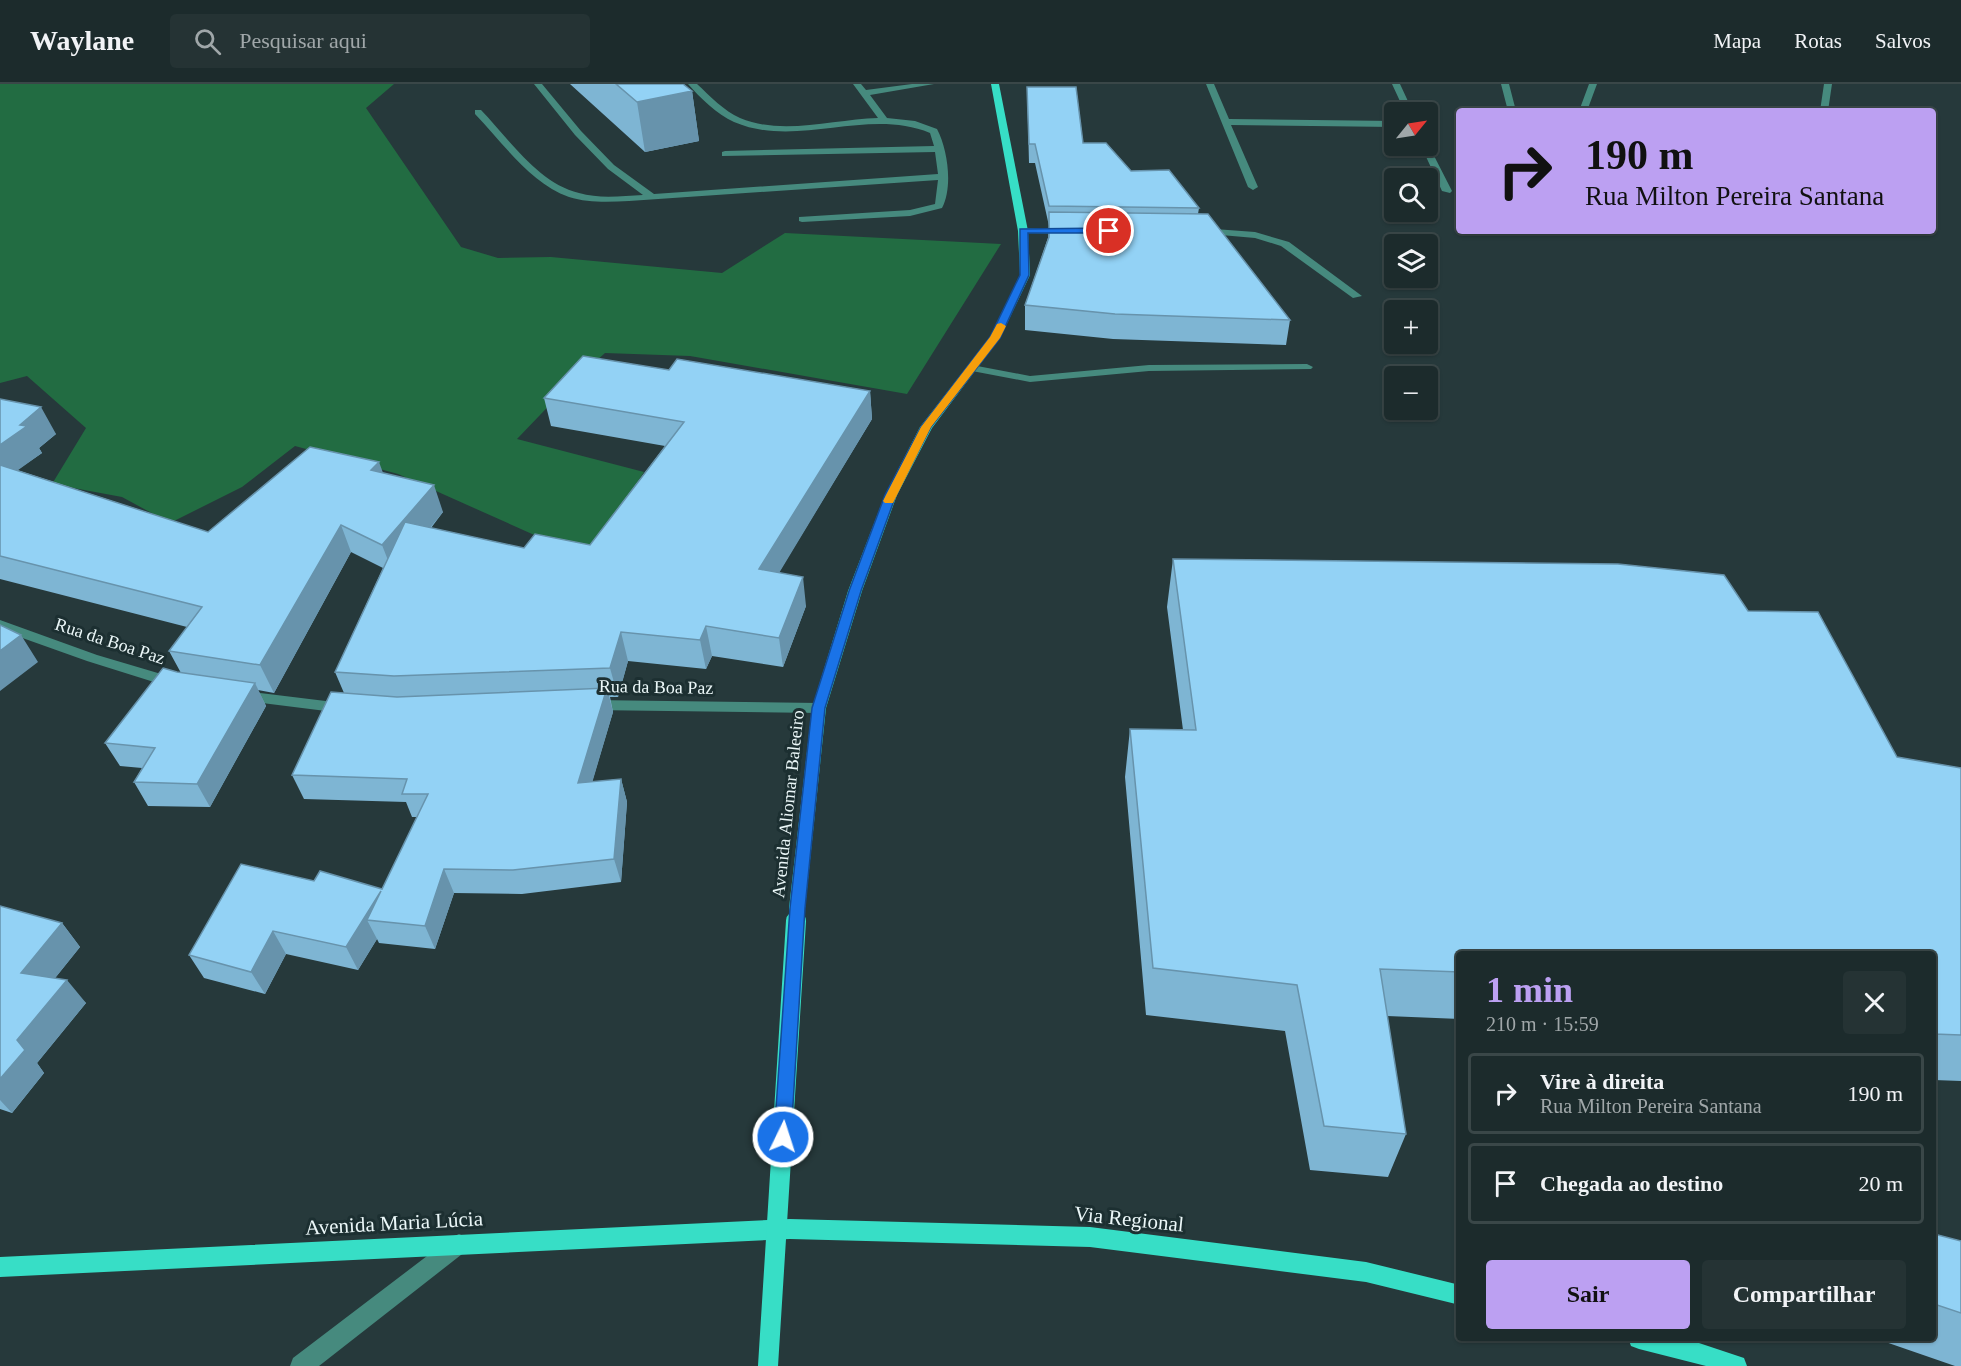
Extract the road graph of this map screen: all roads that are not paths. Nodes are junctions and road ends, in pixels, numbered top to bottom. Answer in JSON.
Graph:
{"nodes":[{"id":1,"x":538,"y":84,"type":"edge"},
{"id":2,"x":692,"y":84,"type":"edge"},
{"id":3,"x":857,"y":84,"type":"edge"},
{"id":4,"x":930,"y":84,"type":"edge"},
{"id":5,"x":995,"y":84,"type":"edge"},
{"id":6,"x":1210,"y":84,"type":"edge"},
{"id":7,"x":1396,"y":84,"type":"edge"},
{"id":8,"x":1506,"y":84,"type":"edge"},
{"id":9,"x":1593,"y":84,"type":"edge"},
{"id":10,"x":1828,"y":84,"type":"edge"},
{"id":11,"x":865,"y":93,"type":"junction"},
{"id":12,"x":1404,"y":102,"type":"edge"},
{"id":13,"x":1511,"y":108,"type":"edge"},
{"id":14,"x":1584,"y":108,"type":"edge"},
{"id":15,"x":1824,"y":108,"type":"edge"},
{"id":16,"x":478,"y":112,"type":"dead end"},
{"id":17,"x":885,"y":121,"type":"junction"},
{"id":18,"x":1227,"y":122,"type":"junction"},
{"id":19,"x":1384,"y":124,"type":"edge"},
{"id":20,"x":939,"y":149,"type":"junction"},
{"id":21,"x":725,"y":154,"type":"dead end"},
{"id":22,"x":1430,"y":156,"type":"edge"},
{"id":23,"x":941,"y":177,"type":"junction"},
{"id":24,"x":1253,"y":188,"type":"dead end"},
{"id":25,"x":1447,"y":191,"type":"dead end"},
{"id":26,"x":651,"y":196,"type":"junction"},
{"id":27,"x":802,"y":219,"type":"dead end"},
{"id":28,"x":1023,"y":231,"type":"junction"},
{"id":29,"x":1086,"y":231,"type":"edge"},
{"id":30,"x":1186,"y":231,"type":"edge"},
{"id":31,"x":1357,"y":296,"type":"dead end"},
{"id":32,"x":1307,"y":367,"type":"dead end"},
{"id":33,"x":972,"y":368,"type":"junction"},
{"id":34,"x":0,"y":625,"type":"edge"},
{"id":35,"x":190,"y":688,"type":"edge"},
{"id":36,"x":224,"y":693,"type":"edge"},
{"id":37,"x":572,"y":706,"type":"edge"},
{"id":38,"x":819,"y":708,"type":"junction"},
{"id":39,"x":360,"y":710,"type":"edge"},
{"id":40,"x":790,"y":1229,"type":"joint"},
{"id":41,"x":459,"y":1244,"type":"junction"},
{"id":42,"x":0,"y":1267,"type":"edge"},
{"id":43,"x":1456,"y":1294,"type":"edge"},
{"id":44,"x":1651,"y":1341,"type":"edge"},
{"id":45,"x":301,"y":1366,"type":"edge"},
{"id":46,"x":768,"y":1366,"type":"edge"},
{"id":47,"x":1736,"y":1366,"type":"edge"}],
"edges":[{"from":1,"to":26,"type":"street"},
{"from":2,"to":17,"type":"street"},
{"from":3,"to":11,"type":"street"},
{"from":4,"to":11,"type":"street"},
{"from":5,"to":28,"type":"main road","name":"Avenida Aliomar Baleeiro"},
{"from":6,"to":18,"type":"street"},
{"from":7,"to":12,"type":"street"},
{"from":8,"to":13,"type":"street"},
{"from":9,"to":14,"type":"street"},
{"from":10,"to":15,"type":"street"},
{"from":11,"to":17,"type":"street"},
{"from":16,"to":26,"type":"street"},
{"from":17,"to":20,"type":"street"},
{"from":18,"to":19,"type":"street"},
{"from":18,"to":24,"type":"street"},
{"from":20,"to":21,"type":"street"},
{"from":20,"to":23,"type":"street"},
{"from":22,"to":25,"type":"street"},
{"from":23,"to":26,"type":"street"},
{"from":23,"to":27,"type":"street"},
{"from":28,"to":29,"type":"street"},
{"from":28,"to":33,"type":"main road","name":"Avenida Aliomar Baleeiro"},
{"from":30,"to":31,"type":"street"},
{"from":32,"to":33,"type":"street"},
{"from":33,"to":38,"type":"main road","name":"Avenida Aliomar Baleeiro"},
{"from":34,"to":35,"type":"street","name":"Rua da Boa Paz"},
{"from":36,"to":39,"type":"street"},
{"from":37,"to":38,"type":"street","name":"Rua da Boa Paz"},
{"from":38,"to":46,"type":"main road","name":"Avenida Aliomar Baleeiro","bridge":true},
{"from":40,"to":41,"type":"main road","name":"Avenida Maria Lúcia"},
{"from":40,"to":43,"type":"main road","name":"Via Regional"},
{"from":41,"to":42,"type":"main road","name":"Avenida Maria Lúcia"},
{"from":41,"to":45,"type":"street"},
{"from":44,"to":47,"type":"main road"}]}
